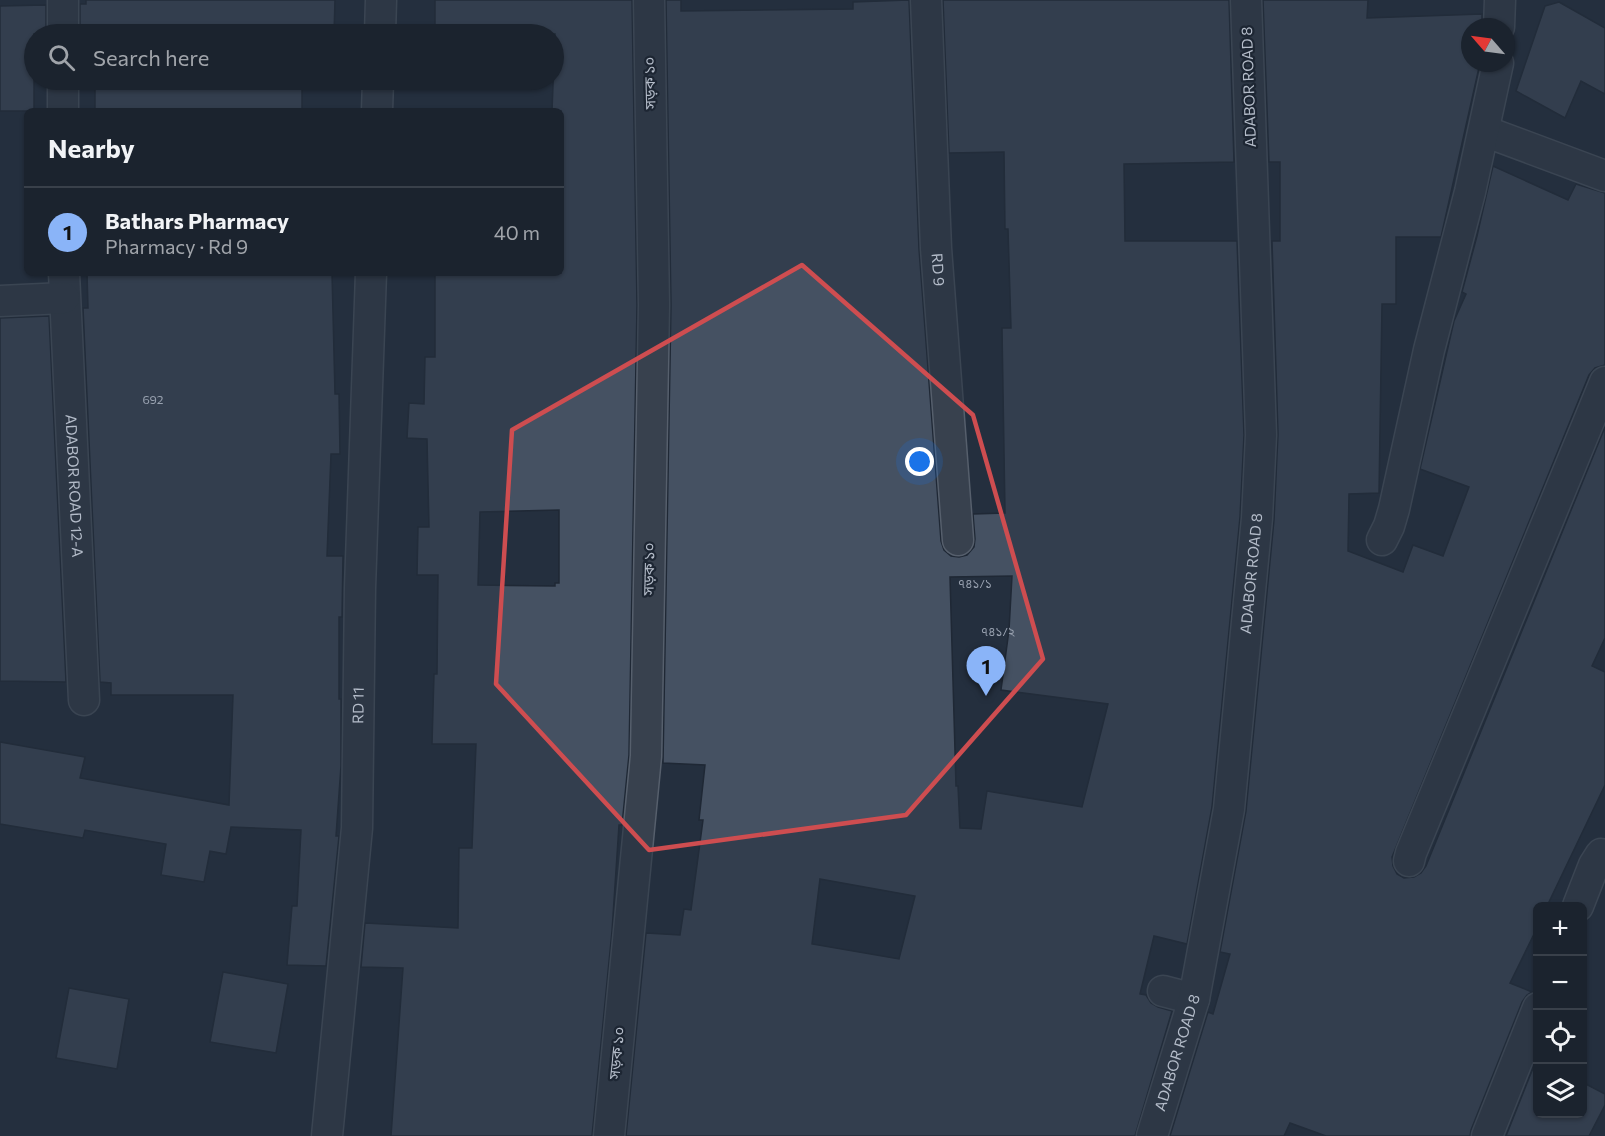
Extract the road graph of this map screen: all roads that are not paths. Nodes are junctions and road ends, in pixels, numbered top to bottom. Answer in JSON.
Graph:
{"nodes":[{"id":1,"x":63,"y":0,"type":"edge"},
{"id":2,"x":381,"y":0,"type":"edge"},
{"id":3,"x":649,"y":0,"type":"edge"},
{"id":4,"x":926,"y":0,"type":"edge"},
{"id":5,"x":1246,"y":0,"type":"edge"},
{"id":6,"x":1500,"y":0,"type":"edge"},
{"id":7,"x":1499,"y":18,"type":"edge"},
{"id":8,"x":63,"y":24,"type":"edge"},
{"id":9,"x":380,"y":24,"type":"edge"},
{"id":10,"x":1496,"y":72,"type":"edge"},
{"id":11,"x":63,"y":90,"type":"edge"},
{"id":12,"x":378,"y":90,"type":"edge"},
{"id":13,"x":63,"y":108,"type":"edge"},
{"id":14,"x":377,"y":108,"type":"edge"},
{"id":15,"x":1484,"y":131,"type":"junction"},
{"id":16,"x":1605,"y":176,"type":"edge"},
{"id":17,"x":371,"y":276,"type":"edge"},
{"id":18,"x":64,"y":286,"type":"edge"},
{"id":19,"x":0,"y":301,"type":"edge"},
{"id":20,"x":1605,"y":382,"type":"edge"},
{"id":21,"x":958,"y":540,"type":"dead end"},
{"id":22,"x":1382,"y":540,"type":"dead end"},
{"id":23,"x":84,"y":700,"type":"dead end"},
{"id":24,"x":1605,"y":855,"type":"edge"},
{"id":25,"x":1409,"y":861,"type":"dead end"},
{"id":26,"x":1580,"y":902,"type":"edge"},
{"id":27,"x":1163,"y":991,"type":"dead end"},
{"id":28,"x":1194,"y":999,"type":"junction"},
{"id":29,"x":1537,"y":1010,"type":"edge"},
{"id":30,"x":327,"y":1136,"type":"edge"},
{"id":31,"x":609,"y":1136,"type":"edge"},
{"id":32,"x":1152,"y":1136,"type":"edge"},
{"id":33,"x":1487,"y":1136,"type":"edge"}],
"edges":[{"from":1,"to":8,"type":"street"},
{"from":2,"to":9,"type":"street"},
{"from":3,"to":31,"type":"street","name":"সড়ক ১০"},
{"from":4,"to":21,"type":"street","name":"RD 9"},
{"from":5,"to":28,"type":"street","name":"ADABOR ROAD 8"},
{"from":6,"to":7,"type":"street"},
{"from":10,"to":15,"type":"street"},
{"from":11,"to":13,"type":"street"},
{"from":12,"to":14,"type":"street"},
{"from":15,"to":16,"type":"street"},
{"from":15,"to":22,"type":"street"},
{"from":17,"to":30,"type":"street","name":"RD 11"},
{"from":18,"to":19,"type":"street"},
{"from":18,"to":23,"type":"street","name":"ADABOR ROAD 12-A"},
{"from":20,"to":25,"type":"street"},
{"from":24,"to":26,"type":"street"},
{"from":27,"to":28,"type":"street"},
{"from":28,"to":32,"type":"street","name":"ADABOR ROAD 8"},
{"from":29,"to":33,"type":"street"}]}
